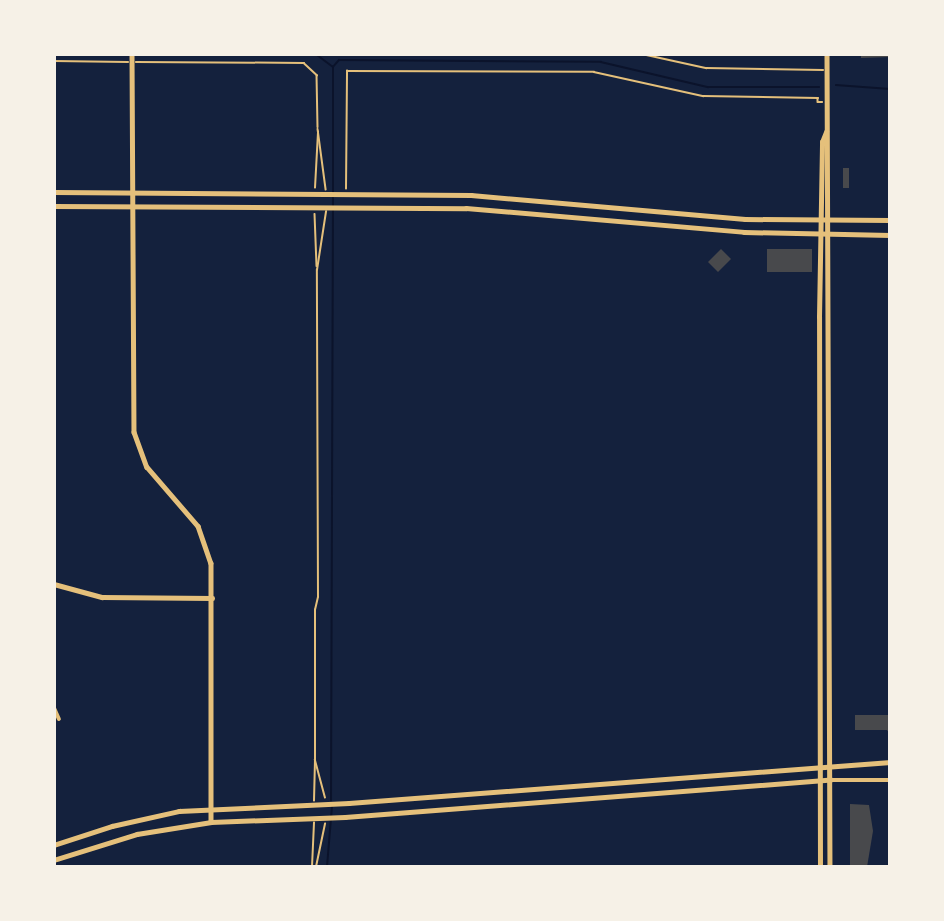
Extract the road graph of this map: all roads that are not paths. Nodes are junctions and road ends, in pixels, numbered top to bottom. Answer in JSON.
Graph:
{"nodes":[{"id":1,"x":827,"y":54,"type":"edge"},
{"id":2,"x":132,"y":58,"type":"edge"},
{"id":3,"x":826,"y":132,"type":"junction"},
{"id":4,"x":54,"y":192,"type":"edge"},
{"id":5,"x":132,"y":192,"type":"junction"},
{"id":6,"x":219,"y":193,"type":"junction"},
{"id":7,"x":392,"y":194,"type":"junction"},
{"id":8,"x":471,"y":195,"type":"junction"},
{"id":9,"x":569,"y":202,"type":"junction"},
{"id":10,"x":54,"y":206,"type":"edge"},
{"id":11,"x":132,"y":206,"type":"junction"},
{"id":12,"x":219,"y":207,"type":"junction"},
{"id":13,"x":392,"y":208,"type":"junction"},
{"id":14,"x":466,"y":208,"type":"junction"},
{"id":15,"x":657,"y":212,"type":"junction"},
{"id":16,"x":567,"y":216,"type":"junction"},
{"id":17,"x":745,"y":219,"type":"junction"},
{"id":18,"x":820,"y":220,"type":"junction"},
{"id":19,"x":830,"y":220,"type":"junction"},
{"id":20,"x":890,"y":220,"type":"edge"},
{"id":21,"x":656,"y":224,"type":"junction"},
{"id":22,"x":744,"y":232,"type":"junction"},
{"id":23,"x":820,"y":234,"type":"junction"},
{"id":24,"x":830,"y":234,"type":"junction"},
{"id":25,"x":890,"y":235,"type":"edge"},
{"id":26,"x":819,"y":317,"type":"junction"},
{"id":27,"x":830,"y":320,"type":"junction"},
{"id":28,"x":821,"y":416,"type":"junction"},
{"id":29,"x":831,"y":416,"type":"junction"},
{"id":30,"x":822,"y":488,"type":"junction"},
{"id":31,"x":830,"y":488,"type":"junction"},
{"id":32,"x":821,"y":577,"type":"junction"},
{"id":33,"x":830,"y":577,"type":"junction"},
{"id":34,"x":54,"y":584,"type":"edge"},
{"id":35,"x":212,"y":598,"type":"junction"},
{"id":36,"x":820,"y":657,"type":"junction"},
{"id":37,"x":830,"y":657,"type":"junction"},
{"id":38,"x":54,"y":708,"type":"edge"},
{"id":39,"x":59,"y":719,"type":"dead end"},
{"id":40,"x":890,"y":762,"type":"edge"},
{"id":41,"x":831,"y":765,"type":"junction"},
{"id":42,"x":820,"y":766,"type":"junction"},
{"id":43,"x":831,"y":780,"type":"junction"},
{"id":44,"x":890,"y":780,"type":"edge"},
{"id":45,"x":820,"y":781,"type":"junction"},
{"id":46,"x":212,"y":808,"type":"junction"},
{"id":47,"x":134,"y":820,"type":"junction"},
{"id":48,"x":212,"y":822,"type":"junction"},
{"id":49,"x":137,"y":834,"type":"junction"},
{"id":50,"x":68,"y":841,"type":"junction"},
{"id":51,"x":54,"y":845,"type":"edge"},
{"id":52,"x":73,"y":853,"type":"junction"},
{"id":53,"x":54,"y":860,"type":"edge"},
{"id":54,"x":820,"y":867,"type":"edge"},
{"id":55,"x":830,"y":867,"type":"edge"}],
"edges":[{"from":1,"to":3,"type":"main road"},
{"from":2,"to":5,"type":"main road"},
{"from":3,"to":18,"type":"main road"},
{"from":3,"to":19,"type":"main road"},
{"from":4,"to":5,"type":"main road"},
{"from":5,"to":6,"type":"main road"},
{"from":5,"to":11,"type":"main road"},
{"from":6,"to":7,"type":"main road"},
{"from":6,"to":12,"type":"main road"},
{"from":7,"to":8,"type":"main road"},
{"from":7,"to":13,"type":"main road"},
{"from":8,"to":9,"type":"main road"},
{"from":8,"to":14,"type":"main road"},
{"from":9,"to":15,"type":"main road"},
{"from":9,"to":16,"type":"main road"},
{"from":10,"to":11,"type":"main road"},
{"from":11,"to":12,"type":"main road"},
{"from":11,"to":35,"type":"main road"},
{"from":12,"to":13,"type":"main road"},
{"from":13,"to":14,"type":"main road"},
{"from":14,"to":16,"type":"main road"},
{"from":15,"to":17,"type":"main road"},
{"from":15,"to":21,"type":"main road"},
{"from":16,"to":21,"type":"main road"},
{"from":17,"to":18,"type":"main road"},
{"from":17,"to":22,"type":"main road"},
{"from":18,"to":19,"type":"main road"},
{"from":18,"to":23,"type":"main road"},
{"from":19,"to":20,"type":"main road"},
{"from":19,"to":24,"type":"main road"},
{"from":21,"to":22,"type":"main road"},
{"from":22,"to":23,"type":"main road"},
{"from":23,"to":24,"type":"main road"},
{"from":23,"to":26,"type":"main road"},
{"from":24,"to":25,"type":"main road"},
{"from":24,"to":27,"type":"main road"},
{"from":26,"to":27,"type":"main road"},
{"from":26,"to":28,"type":"main road"},
{"from":27,"to":29,"type":"main road"},
{"from":28,"to":29,"type":"main road"},
{"from":28,"to":30,"type":"main road"},
{"from":29,"to":31,"type":"main road"},
{"from":30,"to":31,"type":"main road"},
{"from":30,"to":32,"type":"main road"},
{"from":31,"to":33,"type":"main road"},
{"from":32,"to":33,"type":"main road"},
{"from":32,"to":36,"type":"main road"},
{"from":33,"to":37,"type":"main road"},
{"from":34,"to":35,"type":"main road"},
{"from":35,"to":46,"type":"main road"},
{"from":36,"to":37,"type":"main road"},
{"from":36,"to":42,"type":"main road"},
{"from":37,"to":41,"type":"main road"},
{"from":38,"to":39,"type":"street"},
{"from":40,"to":41,"type":"main road"},
{"from":41,"to":42,"type":"main road"},
{"from":41,"to":43,"type":"main road"},
{"from":42,"to":45,"type":"main road"},
{"from":42,"to":46,"type":"main road"},
{"from":43,"to":44,"type":"main road"},
{"from":43,"to":45,"type":"main road"},
{"from":43,"to":55,"type":"main road"},
{"from":45,"to":48,"type":"main road"},
{"from":45,"to":54,"type":"main road"},
{"from":46,"to":47,"type":"main road"},
{"from":46,"to":48,"type":"main road"},
{"from":47,"to":49,"type":"main road"},
{"from":47,"to":50,"type":"main road"},
{"from":48,"to":49,"type":"main road"},
{"from":49,"to":52,"type":"main road"},
{"from":50,"to":51,"type":"main road"},
{"from":50,"to":52,"type":"main road"},
{"from":52,"to":53,"type":"main road"}]}
